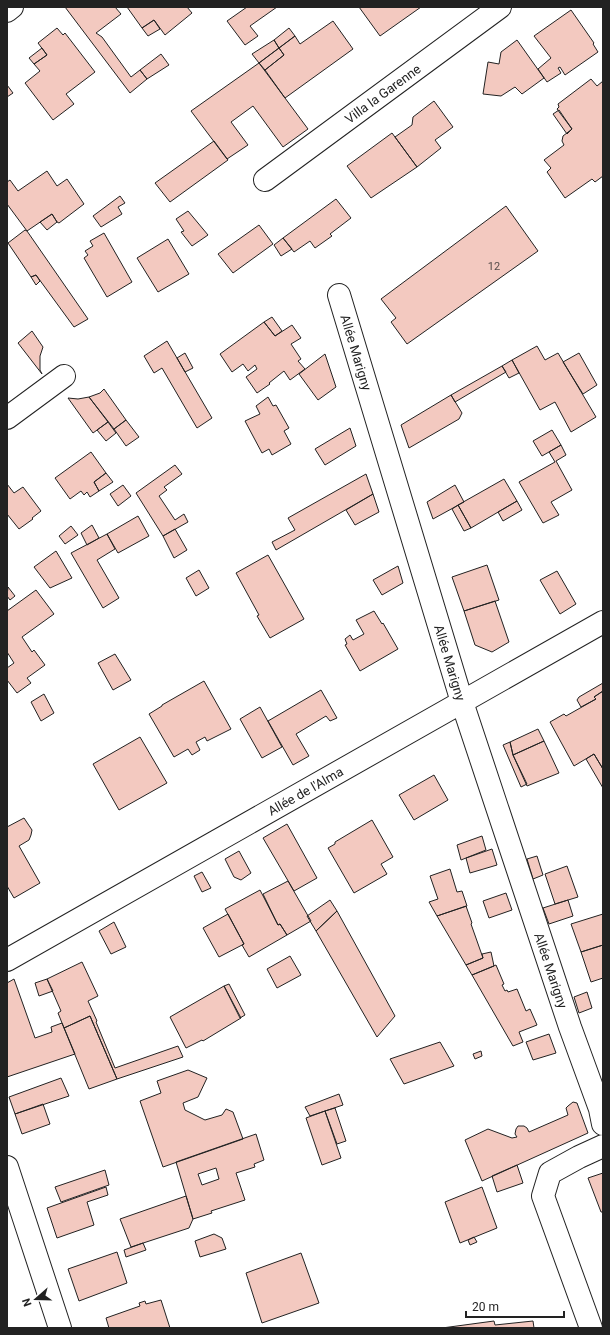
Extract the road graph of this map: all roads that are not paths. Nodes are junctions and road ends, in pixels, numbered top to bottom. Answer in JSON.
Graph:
{"nodes":[{"id":1,"x":12,"y":7,"type":"edge"},
{"id":2,"x":500,"y":7,"type":"edge"},
{"id":3,"x":7,"y":11,"type":"edge"},
{"id":4,"x":265,"y":180,"type":"dead end"},
{"id":5,"x":339,"y":295,"type":"dead end"},
{"id":6,"x":64,"y":376,"type":"dead end"},
{"id":7,"x":7,"y":418,"type":"edge"},
{"id":8,"x":603,"y":622,"type":"edge"},
{"id":9,"x":462,"y":702,"type":"junction"},
{"id":10,"x":7,"y":960,"type":"edge"},
{"id":11,"x":603,"y":1124,"type":"edge"},
{"id":12,"x":603,"y":1146,"type":"edge"},
{"id":13,"x":7,"y":1167,"type":"edge"},
{"id":14,"x":60,"y":1328,"type":"edge"},
{"id":15,"x":591,"y":1328,"type":"edge"}],
"edges":[{"from":1,"to":3,"type":"street"},
{"from":2,"to":4,"type":"street","name":"Villa la Garenne"},
{"from":5,"to":9,"type":"street","name":"Allée Marigny"},
{"from":6,"to":7,"type":"street"},
{"from":8,"to":9,"type":"street","name":"Allée de l'Alma"},
{"from":9,"to":10,"type":"street","name":"Allée de l'Alma"},
{"from":9,"to":11,"type":"street","name":"Allée Marigny"},
{"from":12,"to":15,"type":"street"},
{"from":13,"to":14,"type":"street"}]}
